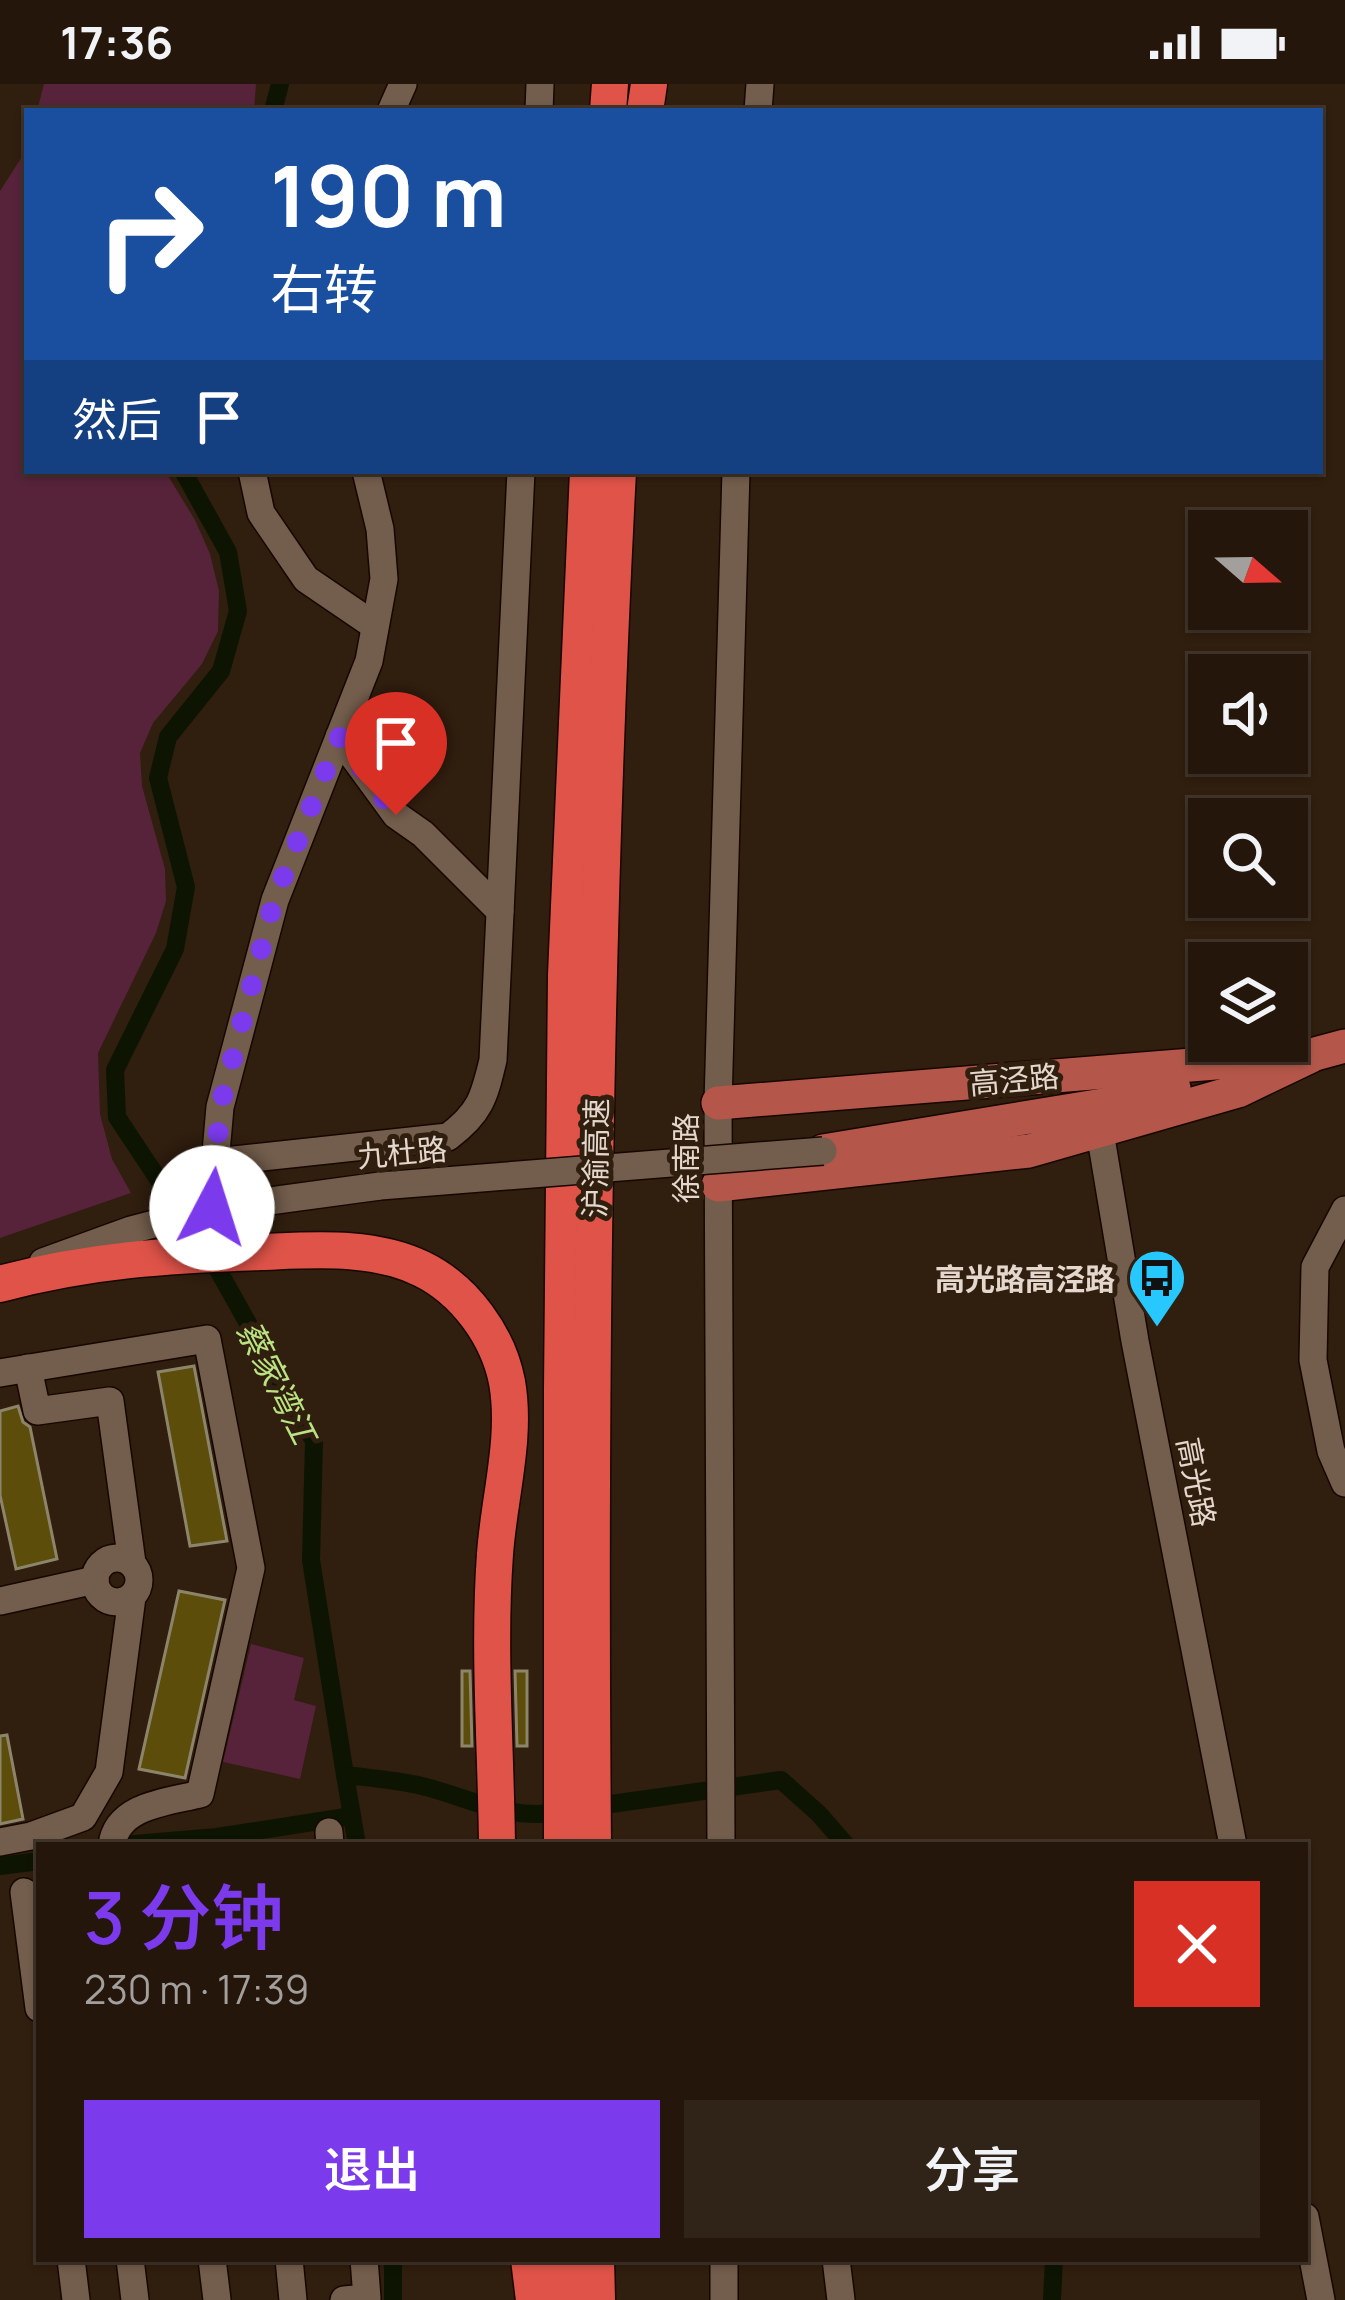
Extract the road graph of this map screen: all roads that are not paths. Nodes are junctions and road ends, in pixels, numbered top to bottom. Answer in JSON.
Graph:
{"nodes":[{"id":1,"x":253,"y":474,"type":"edge"},
{"id":2,"x":367,"y":474,"type":"edge"},
{"id":3,"x":521,"y":474,"type":"edge"},
{"id":4,"x":588,"y":474,"type":"edge"},
{"id":5,"x":620,"y":474,"type":"edge"},
{"id":6,"x":736,"y":474,"type":"edge"},
{"id":7,"x":376,"y":626,"type":"junction"},
{"id":8,"x":339,"y":737,"type":"junction"},
{"id":9,"x":500,"y":911,"type":"junction"},
{"id":10,"x":1345,"y":1046,"type":"edge"},
{"id":11,"x":1311,"y":1056,"type":"junction"},
{"id":12,"x":718,"y":1103,"type":"junction"},
{"id":13,"x":1100,"y":1132,"type":"junction"},
{"id":14,"x":823,"y":1151,"type":"joint"},
{"id":15,"x":215,"y":1162,"type":"junction"},
{"id":16,"x":718,"y":1185,"type":"junction"},
{"id":17,"x":212,"y":1208,"type":"junction"},
{"id":18,"x":1345,"y":1210,"type":"edge"},
{"id":19,"x":0,"y":1281,"type":"edge"},
{"id":20,"x":14,"y":1370,"type":"edge"},
{"id":21,"x":1345,"y":1484,"type":"edge"},
{"id":22,"x":132,"y":1563,"type":"junction"},
{"id":23,"x":95,"y":1580,"type":"junction"},
{"id":24,"x":132,"y":1597,"type":"junction"},
{"id":25,"x":0,"y":1601,"type":"edge"},
{"id":26,"x":577,"y":1772,"type":"junction"},
{"id":27,"x":117,"y":1833,"type":"edge"},
{"id":28,"x":0,"y":1842,"type":"edge"},
{"id":29,"x":497,"y":1842,"type":"edge"},
{"id":30,"x":563,"y":1842,"type":"edge"},
{"id":31,"x":592,"y":1842,"type":"edge"},
{"id":32,"x":722,"y":1842,"type":"edge"},
{"id":33,"x":1232,"y":1842,"type":"edge"},
{"id":34,"x":21,"y":1892,"type":"edge"},
{"id":35,"x":36,"y":1989,"type":"edge"},
{"id":36,"x":1308,"y":2233,"type":"edge"},
{"id":37,"x":70,"y":2262,"type":"edge"},
{"id":38,"x":130,"y":2262,"type":"edge"},
{"id":39,"x":212,"y":2262,"type":"edge"},
{"id":40,"x":289,"y":2262,"type":"edge"},
{"id":41,"x":364,"y":2262,"type":"edge"},
{"id":42,"x":530,"y":2262,"type":"edge"},
{"id":43,"x":563,"y":2262,"type":"edge"},
{"id":44,"x":596,"y":2262,"type":"edge"},
{"id":45,"x":724,"y":2262,"type":"edge"},
{"id":46,"x":836,"y":2262,"type":"edge"},
{"id":47,"x":76,"y":2300,"type":"edge"},
{"id":48,"x":135,"y":2300,"type":"edge"},
{"id":49,"x":217,"y":2300,"type":"edge"},
{"id":50,"x":293,"y":2300,"type":"edge"},
{"id":51,"x":344,"y":2300,"type":"edge"},
{"id":52,"x":534,"y":2300,"type":"edge"},
{"id":53,"x":563,"y":2300,"type":"edge"},
{"id":54,"x":597,"y":2300,"type":"edge"},
{"id":55,"x":724,"y":2300,"type":"edge"},
{"id":56,"x":841,"y":2300,"type":"edge"},
{"id":57,"x":1321,"y":2300,"type":"edge"}],
"edges":[{"from":1,"to":7,"type":"street"},
{"from":2,"to":7,"type":"street"},
{"from":3,"to":9,"type":"street"},
{"from":4,"to":26,"type":"highway","name":"沪渝高速"},
{"from":5,"to":26,"type":"highway","name":"沪渝高速"},
{"from":6,"to":12,"type":"street","name":"徐南路"},
{"from":7,"to":8,"type":"street"},
{"from":8,"to":9,"type":"street"},
{"from":8,"to":15,"type":"street"},
{"from":9,"to":15,"type":"street"},
{"from":10,"to":11,"type":"main road","name":"高泾路"},
{"from":11,"to":12,"type":"main road","name":"高泾路"},
{"from":11,"to":13,"type":"main road","name":"高泾路"},
{"from":11,"to":14,"type":"main road","name":"高泾路"},
{"from":12,"to":16,"type":"street","name":"徐南路"},
{"from":13,"to":16,"type":"main road","name":"高泾路"},
{"from":13,"to":33,"type":"street","name":"高光路"},
{"from":14,"to":17,"type":"street","name":"九杜路","bridge":true},
{"from":15,"to":17,"type":"street"},
{"from":16,"to":32,"type":"street","name":"徐南路"},
{"from":17,"to":19,"type":"street","name":"九杜路"},
{"from":18,"to":21,"type":"street"},
{"from":19,"to":29,"type":"highway"},
{"from":20,"to":22,"type":"street"},
{"from":20,"to":27,"type":"street"},
{"from":22,"to":23,"type":"street"},
{"from":22,"to":24,"type":"street"},
{"from":23,"to":24,"type":"street"},
{"from":23,"to":25,"type":"street"},
{"from":24,"to":28,"type":"street"},
{"from":26,"to":30,"type":"highway","name":"沪渝高速"},
{"from":26,"to":31,"type":"highway","name":"沪渝高速"},
{"from":34,"to":35,"type":"street"},
{"from":36,"to":57,"type":"street"},
{"from":37,"to":47,"type":"street"},
{"from":38,"to":48,"type":"street"},
{"from":39,"to":49,"type":"street"},
{"from":40,"to":50,"type":"street"},
{"from":41,"to":51,"type":"street"},
{"from":42,"to":52,"type":"highway"},
{"from":43,"to":53,"type":"highway"},
{"from":44,"to":54,"type":"highway"},
{"from":45,"to":55,"type":"street"},
{"from":46,"to":56,"type":"street"}]}
